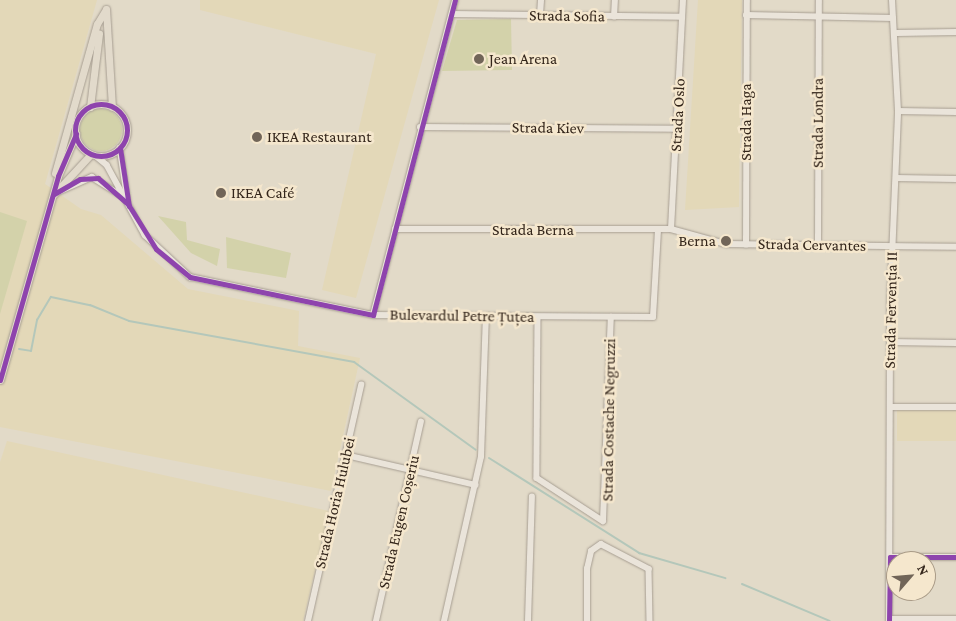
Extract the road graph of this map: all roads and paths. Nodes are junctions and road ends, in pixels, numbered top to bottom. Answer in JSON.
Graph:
{"nodes":[{"id":1,"x":108,"y":0,"type":"edge"},
{"id":2,"x":455,"y":0,"type":"edge"},
{"id":3,"x":541,"y":0,"type":"edge"},
{"id":4,"x":615,"y":0,"type":"edge"},
{"id":5,"x":683,"y":0,"type":"edge"},
{"id":6,"x":746,"y":0,"type":"edge"},
{"id":7,"x":819,"y":0,"type":"edge"},
{"id":8,"x":892,"y":0,"type":"edge"},
{"id":9,"x":106,"y":9,"type":"junction"},
{"id":10,"x":452,"y":14,"type":"junction"},
{"id":11,"x":540,"y":15,"type":"junction"},
{"id":12,"x":746,"y":15,"type":"junction"},
{"id":13,"x":614,"y":17,"type":"junction"},
{"id":14,"x":682,"y":17,"type":"junction"},
{"id":15,"x":819,"y":18,"type":"junction"},
{"id":16,"x":894,"y":18,"type":"junction"},
{"id":17,"x":897,"y":32,"type":"junction"},
{"id":18,"x":956,"y":32,"type":"edge"},
{"id":19,"x":90,"y":107,"type":"junction"},
{"id":20,"x":112,"y":107,"type":"junction"},
{"id":21,"x":898,"y":111,"type":"junction"},
{"id":22,"x":956,"y":112,"type":"edge"},
{"id":23,"x":420,"y":127,"type":"junction"},
{"id":24,"x":677,"y":129,"type":"junction"},
{"id":25,"x":76,"y":134,"type":"junction"},
{"id":26,"x":120,"y":148,"type":"junction"},
{"id":27,"x":93,"y":155,"type":"junction"},
{"id":28,"x":896,"y":178,"type":"junction"},
{"id":29,"x":956,"y":179,"type":"edge"},
{"id":30,"x":54,"y":194,"type":"junction"},
{"id":31,"x":128,"y":204,"type":"junction"},
{"id":32,"x":395,"y":229,"type":"junction"},
{"id":33,"x":658,"y":230,"type":"junction"},
{"id":34,"x":671,"y":230,"type":"junction"},
{"id":35,"x":746,"y":244,"type":"junction"},
{"id":36,"x":818,"y":246,"type":"junction"},
{"id":37,"x":892,"y":246,"type":"junction"},
{"id":38,"x":956,"y":247,"type":"edge"},
{"id":39,"x":373,"y":315,"type":"junction"},
{"id":40,"x":486,"y":317,"type":"junction"},
{"id":41,"x":538,"y":317,"type":"junction"},
{"id":42,"x":611,"y":318,"type":"junction"},
{"id":43,"x":890,"y":342,"type":"junction"},
{"id":44,"x":956,"y":343,"type":"edge"},
{"id":45,"x":0,"y":380,"type":"edge"},
{"id":46,"x":361,"y":385,"type":"dead end"},
{"id":47,"x":956,"y":406,"type":"edge"},
{"id":48,"x":890,"y":407,"type":"junction"},
{"id":49,"x":421,"y":422,"type":"dead end"},
{"id":50,"x":346,"y":455,"type":"junction"},
{"id":51,"x":411,"y":471,"type":"junction"},
{"id":52,"x":476,"y":485,"type":"junction"},
{"id":53,"x":532,"y":497,"type":"dead end"},
{"id":54,"x":890,"y":551,"type":"edge"},
{"id":55,"x":936,"y":557,"type":"edge"},
{"id":56,"x":956,"y":557,"type":"edge"},
{"id":57,"x":889,"y":601,"type":"edge"},
{"id":58,"x":956,"y":619,"type":"edge"},
{"id":59,"x":889,"y":620,"type":"edge"},
{"id":60,"x":308,"y":621,"type":"edge"},
{"id":61,"x":376,"y":621,"type":"edge"},
{"id":62,"x":444,"y":621,"type":"edge"},
{"id":63,"x":528,"y":621,"type":"edge"},
{"id":64,"x":589,"y":621,"type":"edge"},
{"id":65,"x":650,"y":621,"type":"edge"}],
"edges":[{"from":1,"to":9,"type":"main road"},
{"from":2,"to":10,"type":"street"},
{"from":3,"to":11,"type":"street"},
{"from":4,"to":13,"type":"street"},
{"from":5,"to":14,"type":"street","name":"Strada Oslo"},
{"from":6,"to":12,"type":"street","name":"Strada Haga"},
{"from":7,"to":15,"type":"street","name":"Strada Londra"},
{"from":8,"to":16,"type":"street","name":"Strada Fervenția II"},
{"from":9,"to":19,"type":"main road"},
{"from":9,"to":20,"type":"main road"},
{"from":9,"to":30,"type":"main road"},
{"from":10,"to":11,"type":"street","name":"Strada Sofia"},
{"from":10,"to":23,"type":"street"},
{"from":11,"to":13,"type":"street","name":"Strada Sofia"},
{"from":12,"to":15,"type":"street"},
{"from":12,"to":35,"type":"street","name":"Strada Haga"},
{"from":13,"to":14,"type":"street","name":"Strada Sofia"},
{"from":14,"to":24,"type":"street","name":"Strada Oslo"},
{"from":15,"to":16,"type":"street"},
{"from":15,"to":36,"type":"street","name":"Strada Londra"},
{"from":16,"to":17,"type":"street","name":"Strada Fervenția II"},
{"from":17,"to":18,"type":"street"},
{"from":17,"to":21,"type":"street","name":"Strada Fervenția II"},
{"from":19,"to":20,"type":"main road"},
{"from":19,"to":25,"type":"main road"},
{"from":20,"to":26,"type":"main road"},
{"from":21,"to":22,"type":"street"},
{"from":21,"to":28,"type":"street","name":"Strada Fervenția II"},
{"from":23,"to":24,"type":"street","name":"Strada Kiev"},
{"from":23,"to":32,"type":"street"},
{"from":24,"to":34,"type":"street","name":"Strada Oslo"},
{"from":25,"to":27,"type":"main road"},
{"from":25,"to":30,"type":"main road"},
{"from":26,"to":27,"type":"main road"},
{"from":26,"to":31,"type":"street","name":"Bulevardul Petre Țuțea"},
{"from":27,"to":30,"type":"main road"},
{"from":27,"to":31,"type":"street","name":"Bulevardul Petre Țuțea"},
{"from":28,"to":29,"type":"street"},
{"from":28,"to":37,"type":"street","name":"Strada Fervenția II"},
{"from":30,"to":31,"type":"street"},
{"from":30,"to":45,"type":"main road"},
{"from":31,"to":39,"type":"street","name":"Bulevardul Petre Țuțea"},
{"from":32,"to":33,"type":"street","name":"Strada Berna"},
{"from":32,"to":39,"type":"street"},
{"from":33,"to":34,"type":"street","name":"Strada Berna"},
{"from":33,"to":42,"type":"street","name":"Bulevardul Petre Țuțea"},
{"from":34,"to":35,"type":"street","name":"Strada Cervantes"},
{"from":35,"to":36,"type":"street","name":"Strada Cervantes"},
{"from":36,"to":37,"type":"street","name":"Strada Cervantes"},
{"from":37,"to":38,"type":"street","name":"Strada Cervantes"},
{"from":37,"to":43,"type":"street","name":"Strada Fervenția II"},
{"from":39,"to":40,"type":"street","name":"Bulevardul Petre Țuțea"},
{"from":40,"to":41,"type":"street","name":"Bulevardul Petre Țuțea"},
{"from":40,"to":52,"type":"street"},
{"from":41,"to":42,"type":"street","name":"Bulevardul Petre Țuțea"},
{"from":41,"to":42,"type":"street","name":"Strada Costache Negruzzi"},
{"from":43,"to":44,"type":"street"},
{"from":43,"to":48,"type":"street","name":"Strada Fervenția II"},
{"from":46,"to":50,"type":"street","name":"Strada Horia Hulubei"},
{"from":47,"to":48,"type":"street"},
{"from":48,"to":54,"type":"street","name":"Strada Fervenția II"},
{"from":49,"to":51,"type":"street","name":"Strada Eugen Coșeriu"},
{"from":50,"to":51,"type":"street"},
{"from":50,"to":60,"type":"street","name":"Strada Horia Hulubei"},
{"from":51,"to":52,"type":"street"},
{"from":51,"to":61,"type":"street","name":"Strada Eugen Coșeriu"},
{"from":52,"to":62,"type":"street"},
{"from":53,"to":63,"type":"street"},
{"from":55,"to":56,"type":"street"},
{"from":57,"to":59,"type":"street","name":"Strada Fervenția II"},
{"from":58,"to":59,"type":"street"},
{"from":64,"to":65,"type":"street"}]}
